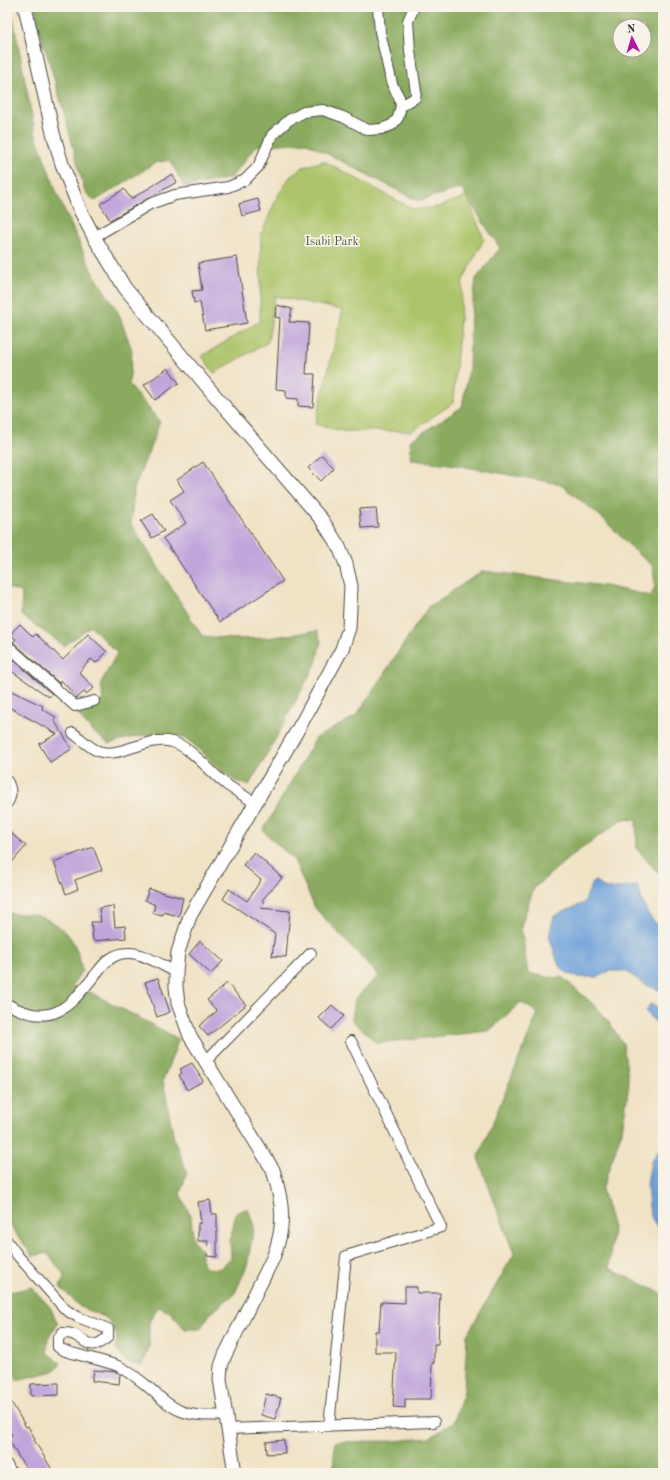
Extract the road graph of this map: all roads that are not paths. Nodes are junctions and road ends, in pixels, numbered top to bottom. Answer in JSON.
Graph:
{"nodes":[{"id":1,"x":25,"y":7,"type":"edge"},
{"id":2,"x":378,"y":7,"type":"edge"},
{"id":3,"x":414,"y":7,"type":"edge"},
{"id":4,"x":401,"y":106,"type":"junction"},
{"id":5,"x":94,"y":237,"type":"junction"},
{"id":6,"x":7,"y":645,"type":"edge"},
{"id":7,"x":94,"y":701,"type":"dead end"},
{"id":8,"x":73,"y":733,"type":"dead end"},
{"id":9,"x":7,"y":781,"type":"edge"},
{"id":10,"x":7,"y":802,"type":"edge"},
{"id":11,"x":255,"y":803,"type":"junction"},
{"id":12,"x":311,"y":953,"type":"dead end"},
{"id":13,"x":176,"y":972,"type":"junction"},
{"id":14,"x":7,"y":1004,"type":"edge"},
{"id":15,"x":351,"y":1041,"type":"dead end"},
{"id":16,"x":206,"y":1061,"type":"junction"},
{"id":17,"x":7,"y":1241,"type":"edge"},
{"id":18,"x":225,"y":1415,"type":"junction"},
{"id":19,"x":434,"y":1422,"type":"dead end"},
{"id":20,"x":329,"y":1426,"type":"junction"},
{"id":21,"x":227,"y":1429,"type":"junction"},
{"id":22,"x":7,"y":1465,"type":"edge"},
{"id":23,"x":11,"y":1473,"type":"edge"},
{"id":24,"x":235,"y":1473,"type":"edge"}],
"edges":[{"from":1,"to":5,"type":"street"},
{"from":2,"to":4,"type":"street"},
{"from":3,"to":4,"type":"street"},
{"from":4,"to":5,"type":"street"},
{"from":5,"to":11,"type":"street"},
{"from":6,"to":7,"type":"street"},
{"from":8,"to":11,"type":"street"},
{"from":9,"to":10,"type":"street"},
{"from":11,"to":13,"type":"street"},
{"from":12,"to":16,"type":"street"},
{"from":13,"to":14,"type":"street"},
{"from":13,"to":16,"type":"street"},
{"from":15,"to":20,"type":"street"},
{"from":16,"to":18,"type":"street"},
{"from":17,"to":18,"type":"street"},
{"from":18,"to":21,"type":"street"},
{"from":19,"to":20,"type":"street"},
{"from":20,"to":21,"type":"street"},
{"from":21,"to":24,"type":"street"},
{"from":22,"to":23,"type":"street"}]}
